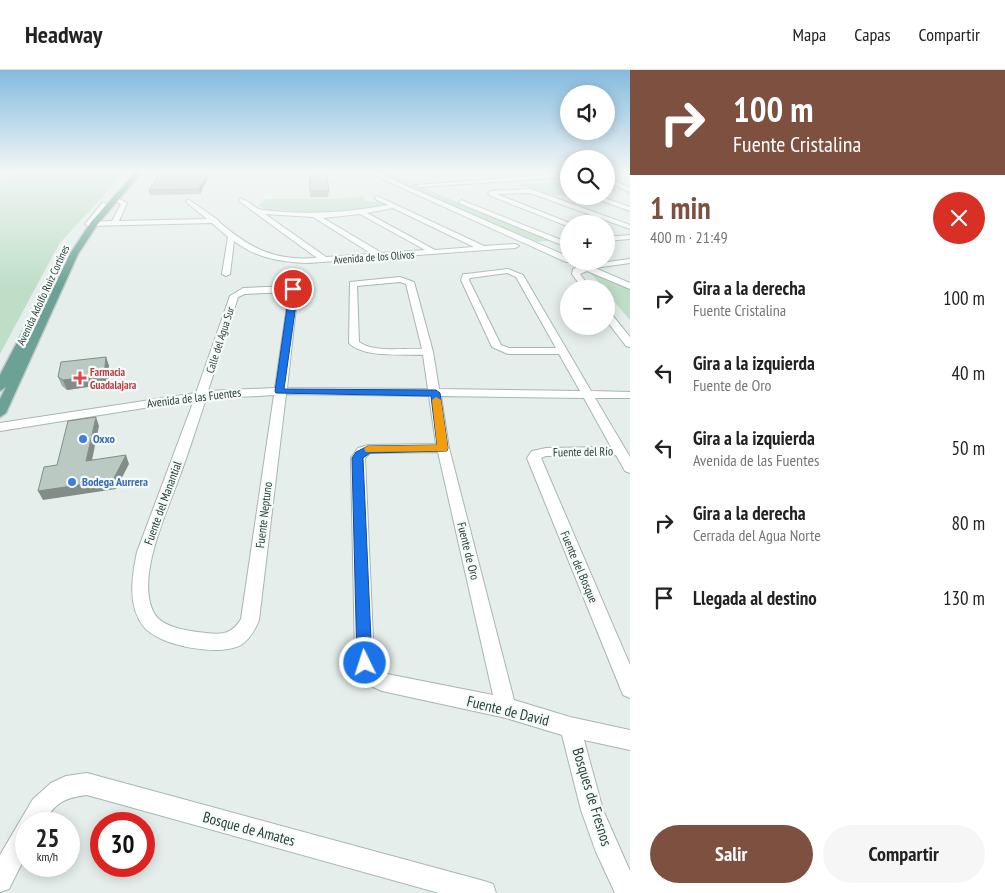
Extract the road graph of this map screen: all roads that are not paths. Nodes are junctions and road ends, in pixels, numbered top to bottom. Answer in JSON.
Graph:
{"nodes":[{"id":1,"x":100,"y":210,"type":"edge"},
{"id":2,"x":104,"y":210,"type":"edge"},
{"id":3,"x":121,"y":210,"type":"edge"},
{"id":4,"x":201,"y":210,"type":"edge"},
{"id":5,"x":370,"y":210,"type":"edge"},
{"id":6,"x":404,"y":210,"type":"edge"},
{"id":7,"x":457,"y":210,"type":"edge"},
{"id":8,"x":482,"y":210,"type":"edge"},
{"id":9,"x":535,"y":210,"type":"edge"},
{"id":10,"x":584,"y":210,"type":"edge"},
{"id":11,"x":258,"y":212,"type":"joint"},
{"id":12,"x":361,"y":212,"type":"junction"},
{"id":13,"x":208,"y":215,"type":"junction"},
{"id":14,"x":597,"y":215,"type":"edge"},
{"id":15,"x":315,"y":216,"type":"junction"},
{"id":16,"x":96,"y":218,"type":"junction"},
{"id":17,"x":117,"y":220,"type":"junction"},
{"id":18,"x":560,"y":220,"type":"edge"},
{"id":19,"x":216,"y":221,"type":"junction"},
{"id":20,"x":615,"y":222,"type":"edge"},
{"id":21,"x":630,"y":227,"type":"edge"},
{"id":22,"x":231,"y":236,"type":"junction"},
{"id":23,"x":630,"y":238,"type":"edge"},
{"id":24,"x":615,"y":239,"type":"edge"},
{"id":25,"x":560,"y":242,"type":"joint"},
{"id":26,"x":534,"y":244,"type":"junction"},
{"id":27,"x":515,"y":246,"type":"dead end"},
{"id":28,"x":482,"y":248,"type":"junction"},
{"id":29,"x":434,"y":252,"type":"junction"},
{"id":30,"x":381,"y":256,"type":"junction"},
{"id":31,"x":560,"y":256,"type":"edge"},
{"id":32,"x":325,"y":260,"type":"junction"},
{"id":33,"x":630,"y":261,"type":"edge"},
{"id":34,"x":615,"y":262,"type":"edge"},
{"id":35,"x":579,"y":270,"type":"edge"},
{"id":36,"x":594,"y":270,"type":"edge"},
{"id":37,"x":626,"y":272,"type":"edge"},
{"id":38,"x":226,"y":274,"type":"dead end"},
{"id":39,"x":611,"y":278,"type":"junction"},
{"id":40,"x":580,"y":280,"type":"edge"},
{"id":41,"x":630,"y":286,"type":"edge"},
{"id":42,"x":243,"y":291,"type":"joint"},
{"id":43,"x":615,"y":325,"type":"edge"},
{"id":44,"x":630,"y":344,"type":"edge"},
{"id":45,"x":564,"y":351,"type":"junction"},
{"id":46,"x":428,"y":352,"type":"junction"},
{"id":47,"x":0,"y":387,"type":"edge"},
{"id":48,"x":279,"y":391,"type":"junction"},
{"id":49,"x":436,"y":393,"type":"junction"},
{"id":50,"x":202,"y":394,"type":"junction"},
{"id":51,"x":588,"y":394,"type":"junction"},
{"id":52,"x":630,"y":395,"type":"edge"},
{"id":53,"x":0,"y":413,"type":"edge"},
{"id":54,"x":0,"y":427,"type":"edge"},
{"id":55,"x":443,"y":448,"type":"junction"},
{"id":56,"x":620,"y":451,"type":"junction"},
{"id":57,"x":546,"y":452,"type":"joint"},
{"id":58,"x":630,"y":468,"type":"edge"},
{"id":59,"x":145,"y":614,"type":"joint"},
{"id":60,"x":630,"y":688,"type":"edge"},
{"id":61,"x":506,"y":708,"type":"junction"},
{"id":62,"x":570,"y":727,"type":"junction"},
{"id":63,"x":630,"y":740,"type":"edge"},
{"id":64,"x":37,"y":812,"type":"edge"},
{"id":65,"x":15,"y":852,"type":"edge"},
{"id":66,"x":0,"y":880,"type":"edge"},
{"id":67,"x":484,"y":893,"type":"edge"},
{"id":68,"x":628,"y":893,"type":"edge"}],
"edges":[{"from":1,"to":16,"type":"main road"},
{"from":2,"to":16,"type":"main road","name":"Avenida Adolfo Ruiz Cortínes"},
{"from":3,"to":17,"type":"street"},
{"from":4,"to":13,"type":"street","name":"Avenida de los Olivos"},
{"from":5,"to":12,"type":"street"},
{"from":6,"to":28,"type":"street"},
{"from":7,"to":26,"type":"street"},
{"from":8,"to":25,"type":"street"},
{"from":9,"to":18,"type":"street"},
{"from":10,"to":14,"type":"street"},
{"from":11,"to":15,"type":"street"},
{"from":11,"to":32,"type":"street"},
{"from":12,"to":15,"type":"street"},
{"from":12,"to":29,"type":"street"},
{"from":13,"to":17,"type":"street"},
{"from":13,"to":19,"type":"street","name":"Avenida de los Olivos"},
{"from":15,"to":30,"type":"street"},
{"from":16,"to":17,"type":"street"},
{"from":16,"to":17,"type":"street"},
{"from":16,"to":47,"type":"main road"},
{"from":16,"to":53,"type":"main road","name":"Avenida Adolfo Ruiz Cortínes"},
{"from":17,"to":19,"type":"street"},
{"from":19,"to":22,"type":"street","name":"Avenida de los Olivos"},
{"from":20,"to":21,"type":"street"},
{"from":22,"to":32,"type":"street","name":"Avenida de los Olivos"},
{"from":22,"to":38,"type":"street"},
{"from":23,"to":24,"type":"street"},
{"from":25,"to":26,"type":"street"},
{"from":26,"to":31,"type":"street"},
{"from":27,"to":28,"type":"street","name":"Avenida de los Olivos"},
{"from":28,"to":29,"type":"street","name":"Avenida de los Olivos"},
{"from":29,"to":30,"type":"street","name":"Avenida de los Olivos"},
{"from":30,"to":32,"type":"street","name":"Avenida de los Olivos"},
{"from":33,"to":34,"type":"street"},
{"from":35,"to":40,"type":"street"},
{"from":36,"to":39,"type":"street"},
{"from":37,"to":39,"type":"street"},
{"from":39,"to":41,"type":"street"},
{"from":42,"to":48,"type":"street","name":"Fuente Neptuno"},
{"from":42,"to":50,"type":"street","name":"Calle del Agua Sur"},
{"from":43,"to":44,"type":"street"},
{"from":45,"to":45,"type":"street"},
{"from":45,"to":51,"type":"street"},
{"from":46,"to":46,"type":"street","name":"Fuente de Oro"},
{"from":46,"to":49,"type":"street","name":"Fuente de Oro"},
{"from":48,"to":49,"type":"street","name":"Avenida de las Fuentes"},
{"from":48,"to":50,"type":"street","name":"Avenida de las Fuentes"},
{"from":48,"to":59,"type":"street","name":"Fuente Neptuno"},
{"from":49,"to":51,"type":"street","name":"Avenida de las Fuentes"},
{"from":49,"to":55,"type":"street","name":"Fuente de Oro"},
{"from":50,"to":54,"type":"street","name":"Avenida de las Fuentes"},
{"from":50,"to":59,"type":"street","name":"Fuente del Manantial"},
{"from":51,"to":52,"type":"street","name":"Avenida de las Fuentes"},
{"from":51,"to":56,"type":"street"},
{"from":55,"to":61,"type":"street","name":"Fuente de Oro"},
{"from":55,"to":61,"type":"street","name":"Fuente de David"},
{"from":56,"to":57,"type":"street","name":"Fuente del Río"},
{"from":56,"to":58,"type":"street"},
{"from":57,"to":60,"type":"street","name":"Fuente del Bosque"},
{"from":61,"to":62,"type":"street","name":"Fuente de David"},
{"from":62,"to":63,"type":"street","name":"Fuente de David"},
{"from":62,"to":68,"type":"street","name":"Bosques de Fresnos"},
{"from":64,"to":67,"type":"street","name":"Bosque de Amates"},
{"from":65,"to":66,"type":"street"}]}
